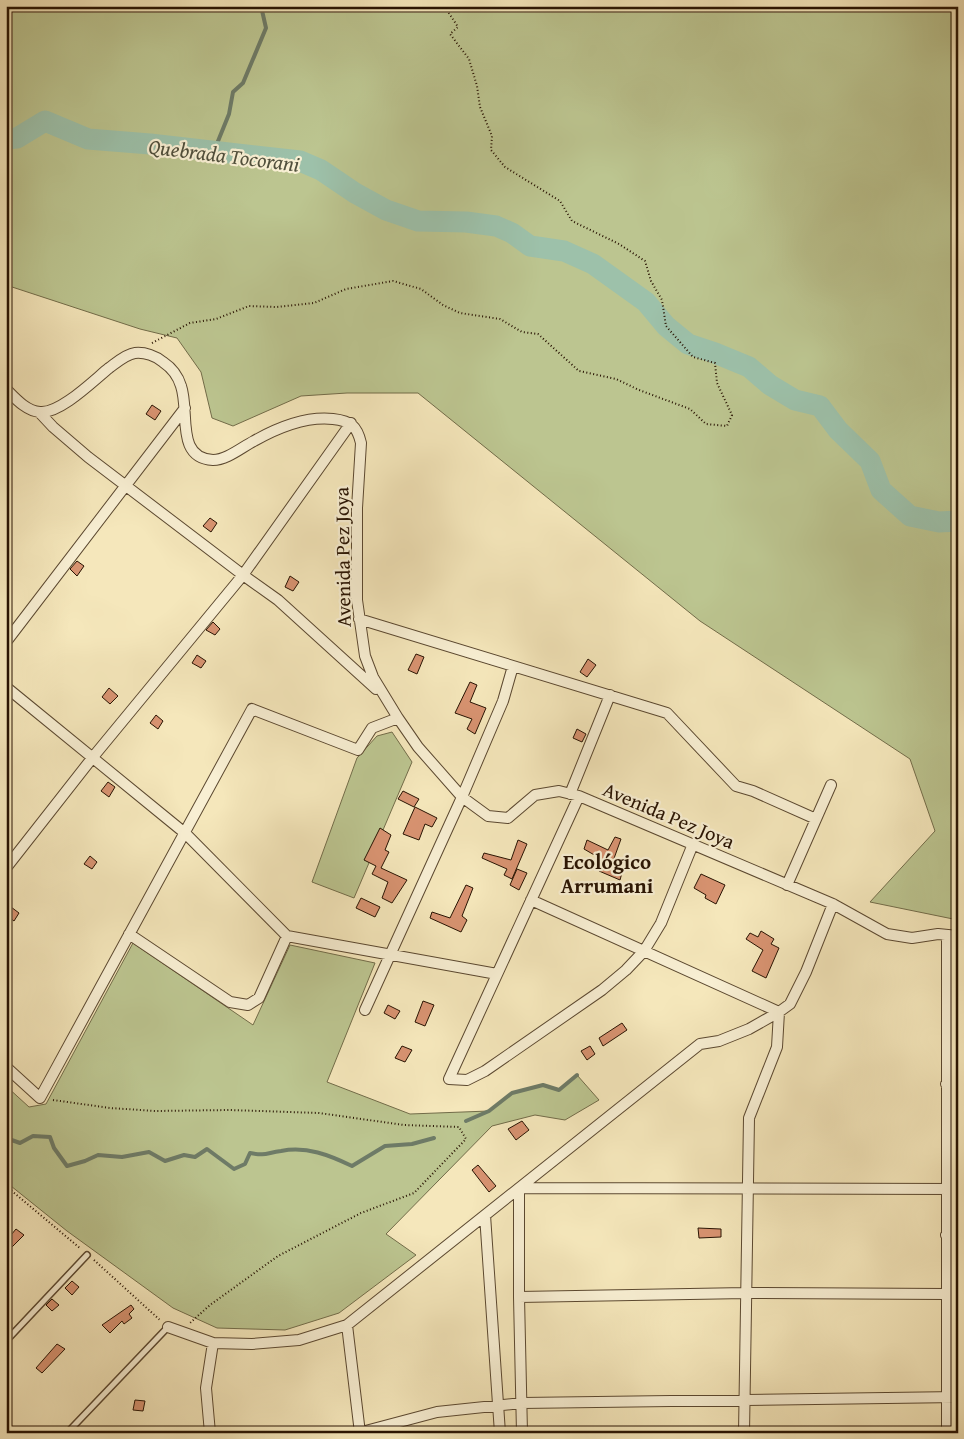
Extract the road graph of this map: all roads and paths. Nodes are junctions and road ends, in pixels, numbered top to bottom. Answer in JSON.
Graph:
{"nodes":[{"id":1,"x":448,"y":6,"type":"edge"},
{"id":2,"x":134,"y":353,"type":"junction"},
{"id":3,"x":10,"y":392,"type":"edge"},
{"id":4,"x":6,"y":405,"type":"edge"},
{"id":5,"x":185,"y":408,"type":"junction"},
{"id":6,"x":39,"y":412,"type":"junction"},
{"id":7,"x":352,"y":423,"type":"junction"},
{"id":8,"x":126,"y":485,"type":"junction"},
{"id":9,"x":243,"y":576,"type":"junction"},
{"id":10,"x":359,"y":619,"type":"junction"},
{"id":11,"x":6,"y":642,"type":"edge"},
{"id":12,"x":513,"y":666,"type":"junction"},
{"id":13,"x":6,"y":687,"type":"edge"},
{"id":14,"x":383,"y":695,"type":"junction"},
{"id":15,"x":610,"y":695,"type":"junction"},
{"id":16,"x":398,"y":718,"type":"junction"},
{"id":17,"x":93,"y":757,"type":"junction"},
{"id":18,"x":831,"y":785,"type":"dead end"},
{"id":19,"x":575,"y":795,"type":"junction"},
{"id":20,"x":462,"y":797,"type":"junction"},
{"id":21,"x":816,"y":819,"type":"junction"},
{"id":22,"x":184,"y":833,"type":"junction"},
{"id":23,"x":693,"y":844,"type":"junction"},
{"id":24,"x":6,"y":868,"type":"edge"},
{"id":25,"x":788,"y":884,"type":"junction"},
{"id":26,"x":531,"y":900,"type":"junction"},
{"id":27,"x":833,"y":904,"type":"junction"},
{"id":28,"x":129,"y":934,"type":"junction"},
{"id":29,"x":946,"y":935,"type":"junction"},
{"id":30,"x":287,"y":936,"type":"junction"},
{"id":31,"x":958,"y":936,"type":"edge"},
{"id":32,"x":644,"y":951,"type":"junction"},
{"id":33,"x":390,"y":954,"type":"junction"},
{"id":34,"x":497,"y":974,"type":"junction"},
{"id":35,"x":365,"y":1010,"type":"dead end"},
{"id":36,"x":779,"y":1012,"type":"junction"},
{"id":37,"x":6,"y":1067,"type":"edge"},
{"id":38,"x":946,"y":1084,"type":"junction"},
{"id":39,"x":958,"y":1084,"type":"edge"},
{"id":40,"x":40,"y":1098,"type":"junction"},
{"id":41,"x":519,"y":1188,"type":"junction"},
{"id":42,"x":748,"y":1188,"type":"junction"},
{"id":43,"x":946,"y":1189,"type":"junction"},
{"id":44,"x":958,"y":1189,"type":"edge"},
{"id":45,"x":485,"y":1215,"type":"junction"},
{"id":46,"x":946,"y":1235,"type":"junction"},
{"id":47,"x":958,"y":1239,"type":"edge"},
{"id":48,"x":88,"y":1255,"type":"dead end"},
{"id":49,"x":746,"y":1293,"type":"junction"},
{"id":50,"x":947,"y":1294,"type":"junction"},
{"id":51,"x":519,"y":1297,"type":"junction"},
{"id":52,"x":347,"y":1325,"type":"junction"},
{"id":53,"x":168,"y":1327,"type":"joint"},
{"id":54,"x":180,"y":1331,"type":"junction"},
{"id":55,"x":6,"y":1341,"type":"edge"},
{"id":56,"x":213,"y":1343,"type":"junction"},
{"id":57,"x":946,"y":1398,"type":"junction"},
{"id":58,"x":958,"y":1398,"type":"edge"},
{"id":59,"x":744,"y":1400,"type":"junction"},
{"id":60,"x":522,"y":1403,"type":"junction"},
{"id":61,"x":498,"y":1405,"type":"junction"},
{"id":62,"x":67,"y":1433,"type":"edge"},
{"id":63,"x":210,"y":1433,"type":"edge"},
{"id":64,"x":359,"y":1433,"type":"edge"},
{"id":65,"x":500,"y":1433,"type":"edge"},
{"id":66,"x":522,"y":1433,"type":"edge"},
{"id":67,"x":744,"y":1433,"type":"edge"},
{"id":68,"x":946,"y":1433,"type":"edge"}],
"edges":[{"from":1,"to":2,"type":"path"},
{"from":2,"to":5,"type":"street"},
{"from":2,"to":6,"type":"street"},
{"from":3,"to":4,"type":"street"},
{"from":3,"to":6,"type":"street"},
{"from":5,"to":7,"type":"street"},
{"from":5,"to":8,"type":"street"},
{"from":6,"to":8,"type":"street"},
{"from":7,"to":9,"type":"street"},
{"from":7,"to":10,"type":"street","name":"Avenida Pez Joya"},
{"from":8,"to":9,"type":"street"},
{"from":8,"to":11,"type":"street"},
{"from":9,"to":14,"type":"street"},
{"from":9,"to":17,"type":"street"},
{"from":10,"to":12,"type":"street"},
{"from":10,"to":14,"type":"street","name":"Avenida Pez Joya"},
{"from":12,"to":15,"type":"street"},
{"from":12,"to":20,"type":"street"},
{"from":13,"to":17,"type":"street"},
{"from":14,"to":16,"type":"street","name":"Avenida Pez Joya"},
{"from":15,"to":19,"type":"street"},
{"from":15,"to":21,"type":"street"},
{"from":16,"to":20,"type":"street","name":"Avenida Pez Joya"},
{"from":16,"to":22,"type":"street"},
{"from":17,"to":22,"type":"street"},
{"from":17,"to":24,"type":"street"},
{"from":18,"to":21,"type":"street"},
{"from":19,"to":20,"type":"street","name":"Avenida Pez Joya"},
{"from":19,"to":23,"type":"street","name":"Avenida Pez Joya"},
{"from":19,"to":26,"type":"street"},
{"from":20,"to":33,"type":"street"},
{"from":21,"to":25,"type":"street"},
{"from":22,"to":28,"type":"street"},
{"from":22,"to":30,"type":"street"},
{"from":23,"to":25,"type":"street","name":"Avenida Pez Joya"},
{"from":23,"to":32,"type":"street"},
{"from":25,"to":27,"type":"street","name":"Avenida Pez Joya"},
{"from":26,"to":32,"type":"street"},
{"from":26,"to":34,"type":"street"},
{"from":27,"to":29,"type":"street","name":"Avenida Pez Joya"},
{"from":27,"to":36,"type":"street"},
{"from":28,"to":30,"type":"street"},
{"from":28,"to":40,"type":"street"},
{"from":29,"to":31,"type":"street","name":"Avenida Pez Joya"},
{"from":29,"to":38,"type":"street"},
{"from":30,"to":33,"type":"street"},
{"from":32,"to":34,"type":"street"},
{"from":32,"to":36,"type":"street"},
{"from":33,"to":34,"type":"street"},
{"from":33,"to":35,"type":"street"},
{"from":36,"to":41,"type":"street"},
{"from":36,"to":42,"type":"street"},
{"from":37,"to":40,"type":"street"},
{"from":38,"to":39,"type":"street"},
{"from":38,"to":43,"type":"street"},
{"from":40,"to":54,"type":"path"},
{"from":41,"to":42,"type":"street"},
{"from":41,"to":45,"type":"street"},
{"from":41,"to":51,"type":"street"},
{"from":42,"to":43,"type":"street"},
{"from":42,"to":49,"type":"street"},
{"from":43,"to":44,"type":"street"},
{"from":43,"to":46,"type":"street"},
{"from":45,"to":52,"type":"street"},
{"from":45,"to":61,"type":"street"},
{"from":46,"to":47,"type":"street"},
{"from":46,"to":50,"type":"street"},
{"from":48,"to":55,"type":"lane"},
{"from":49,"to":50,"type":"street"},
{"from":49,"to":51,"type":"street"},
{"from":49,"to":59,"type":"street"},
{"from":50,"to":57,"type":"street"},
{"from":51,"to":60,"type":"street"},
{"from":52,"to":56,"type":"street"},
{"from":52,"to":64,"type":"street"},
{"from":53,"to":54,"type":"street"},
{"from":53,"to":62,"type":"lane"},
{"from":54,"to":56,"type":"street"},
{"from":56,"to":63,"type":"street"},
{"from":57,"to":58,"type":"street"},
{"from":57,"to":59,"type":"street"},
{"from":57,"to":68,"type":"street"},
{"from":59,"to":60,"type":"street"},
{"from":59,"to":67,"type":"street"},
{"from":60,"to":61,"type":"street"},
{"from":60,"to":66,"type":"street"},
{"from":61,"to":64,"type":"street"},
{"from":61,"to":65,"type":"street"}]}
